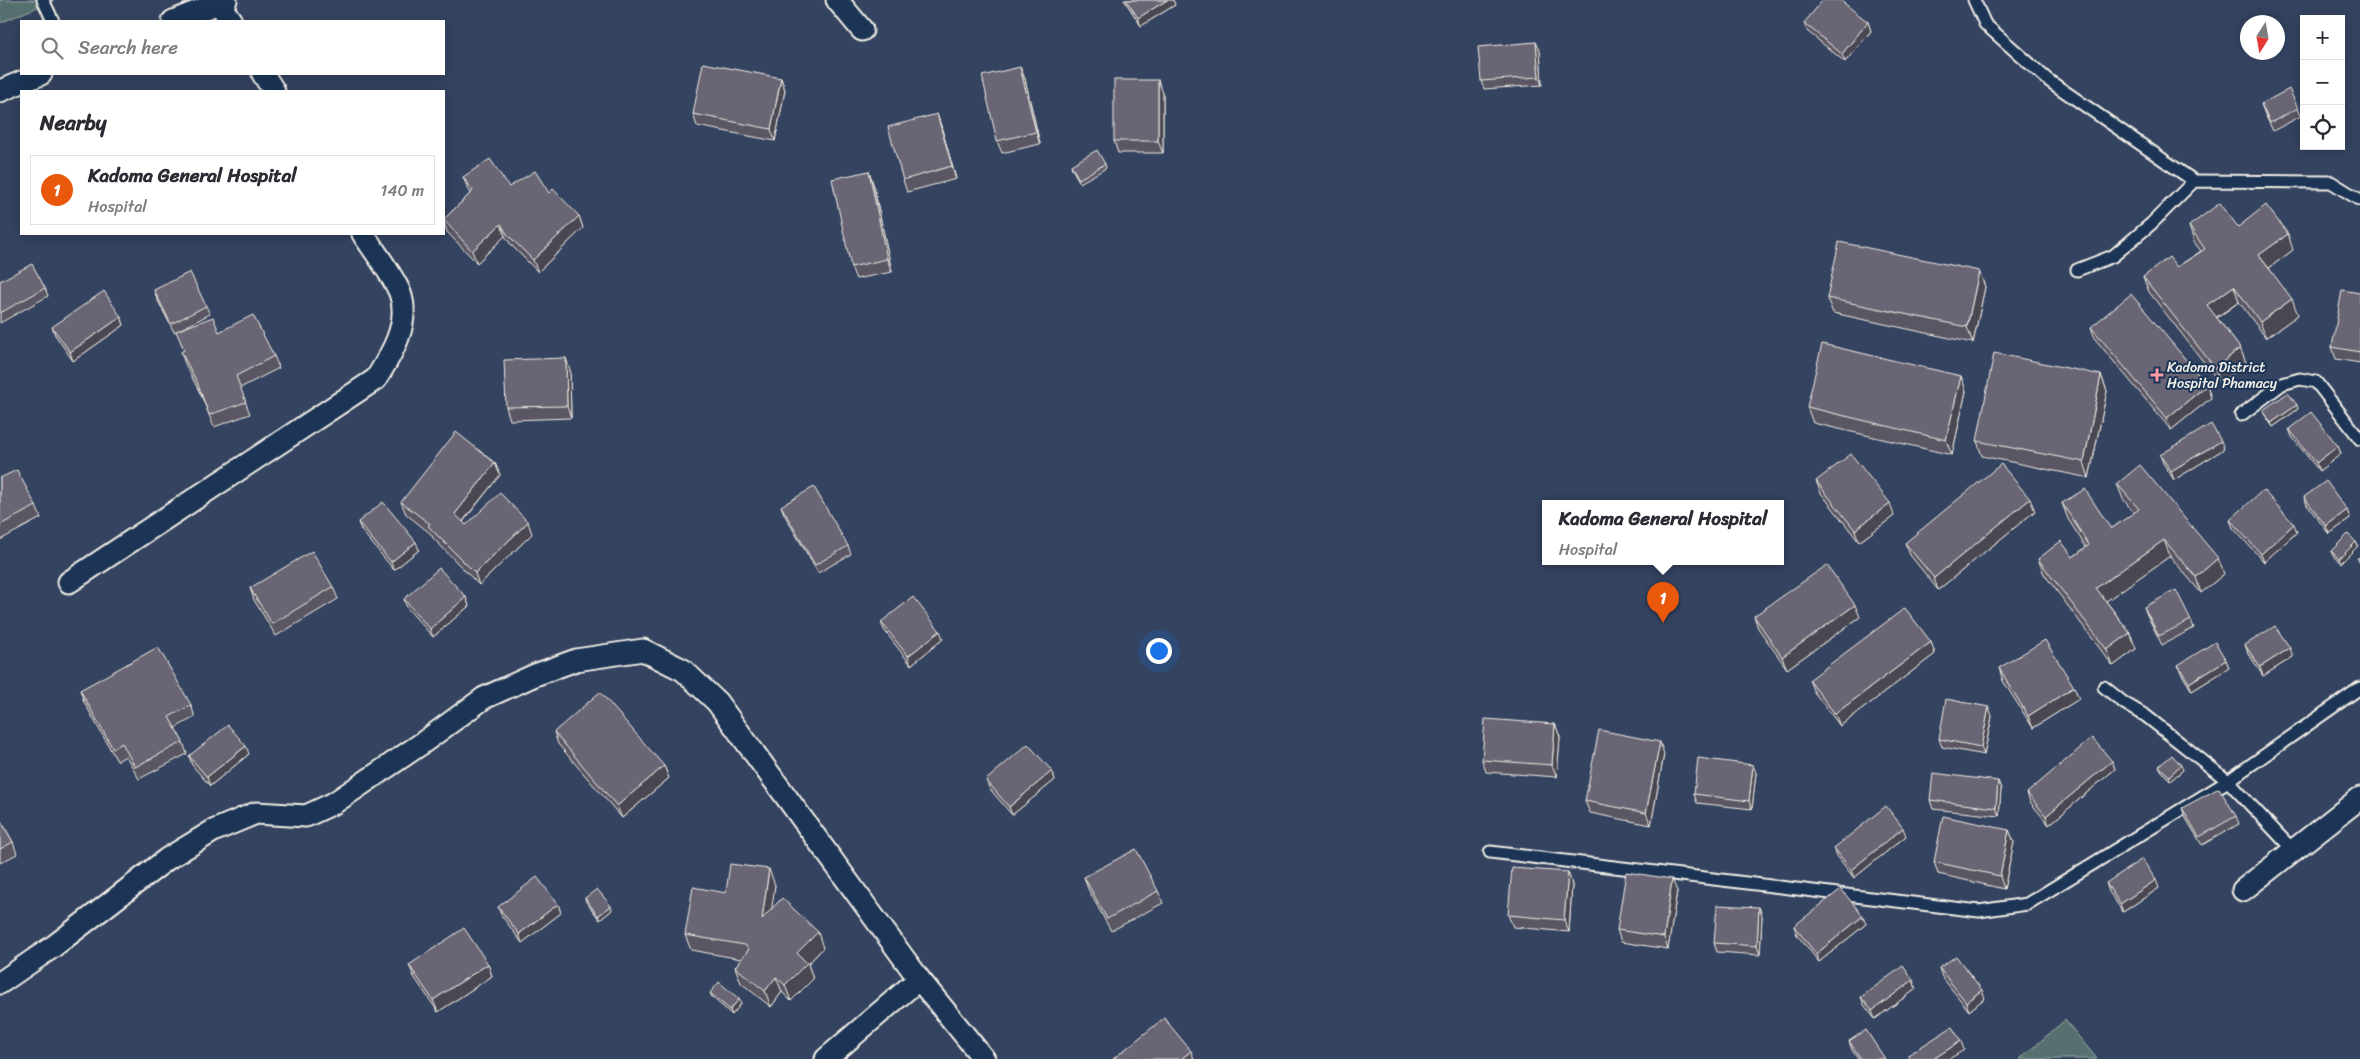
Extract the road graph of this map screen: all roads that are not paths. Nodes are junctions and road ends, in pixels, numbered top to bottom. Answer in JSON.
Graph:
{"nodes":[{"id":1,"x":43,"y":0,"type":"edge"},
{"id":2,"x":837,"y":0,"type":"edge"},
{"id":3,"x":1974,"y":0,"type":"edge"},
{"id":4,"x":222,"y":2,"type":"edge"},
{"id":5,"x":52,"y":20,"type":"edge"},
{"id":6,"x":176,"y":20,"type":"edge"},
{"id":7,"x":230,"y":20,"type":"edge"},
{"id":8,"x":862,"y":30,"type":"dead end"},
{"id":9,"x":39,"y":75,"type":"edge"},
{"id":10,"x":264,"y":75,"type":"edge"},
{"id":11,"x":273,"y":90,"type":"edge"},
{"id":12,"x":0,"y":91,"type":"edge"},
{"id":13,"x":2194,"y":181,"type":"junction"},
{"id":14,"x":2360,"y":200,"type":"edge"},
{"id":15,"x":364,"y":235,"type":"edge"},
{"id":16,"x":2078,"y":270,"type":"dead end"},
{"id":17,"x":2241,"y":415,"type":"dead end"},
{"id":18,"x":2360,"y":439,"type":"edge"},
{"id":19,"x":68,"y":582,"type":"dead end"},
{"id":20,"x":2104,"y":687,"type":"dead end"},
{"id":21,"x":2360,"y":688,"type":"edge"},
{"id":22,"x":2228,"y":781,"type":"junction"},
{"id":23,"x":2360,"y":798,"type":"edge"},
{"id":24,"x":2293,"y":850,"type":"junction"},
{"id":25,"x":1490,"y":852,"type":"dead end"},
{"id":26,"x":2244,"y":890,"type":"dead end"},
{"id":27,"x":919,"y":979,"type":"junction"},
{"id":28,"x":0,"y":983,"type":"edge"},
{"id":29,"x":826,"y":1059,"type":"edge"},
{"id":30,"x":984,"y":1059,"type":"edge"}],
"edges":[{"from":1,"to":5,"type":"lane"},
{"from":2,"to":8,"type":"street"},
{"from":3,"to":13,"type":"lane"},
{"from":4,"to":6,"type":"street"},
{"from":4,"to":7,"type":"street"},
{"from":9,"to":12,"type":"street"},
{"from":10,"to":11,"type":"street"},
{"from":13,"to":14,"type":"lane"},
{"from":13,"to":16,"type":"lane"},
{"from":15,"to":19,"type":"street"},
{"from":17,"to":18,"type":"lane"},
{"from":20,"to":22,"type":"lane"},
{"from":21,"to":22,"type":"lane"},
{"from":22,"to":24,"type":"lane"},
{"from":22,"to":25,"type":"lane"},
{"from":23,"to":24,"type":"street"},
{"from":24,"to":26,"type":"street"},
{"from":27,"to":28,"type":"street"},
{"from":27,"to":29,"type":"street"},
{"from":27,"to":30,"type":"street"}]}
